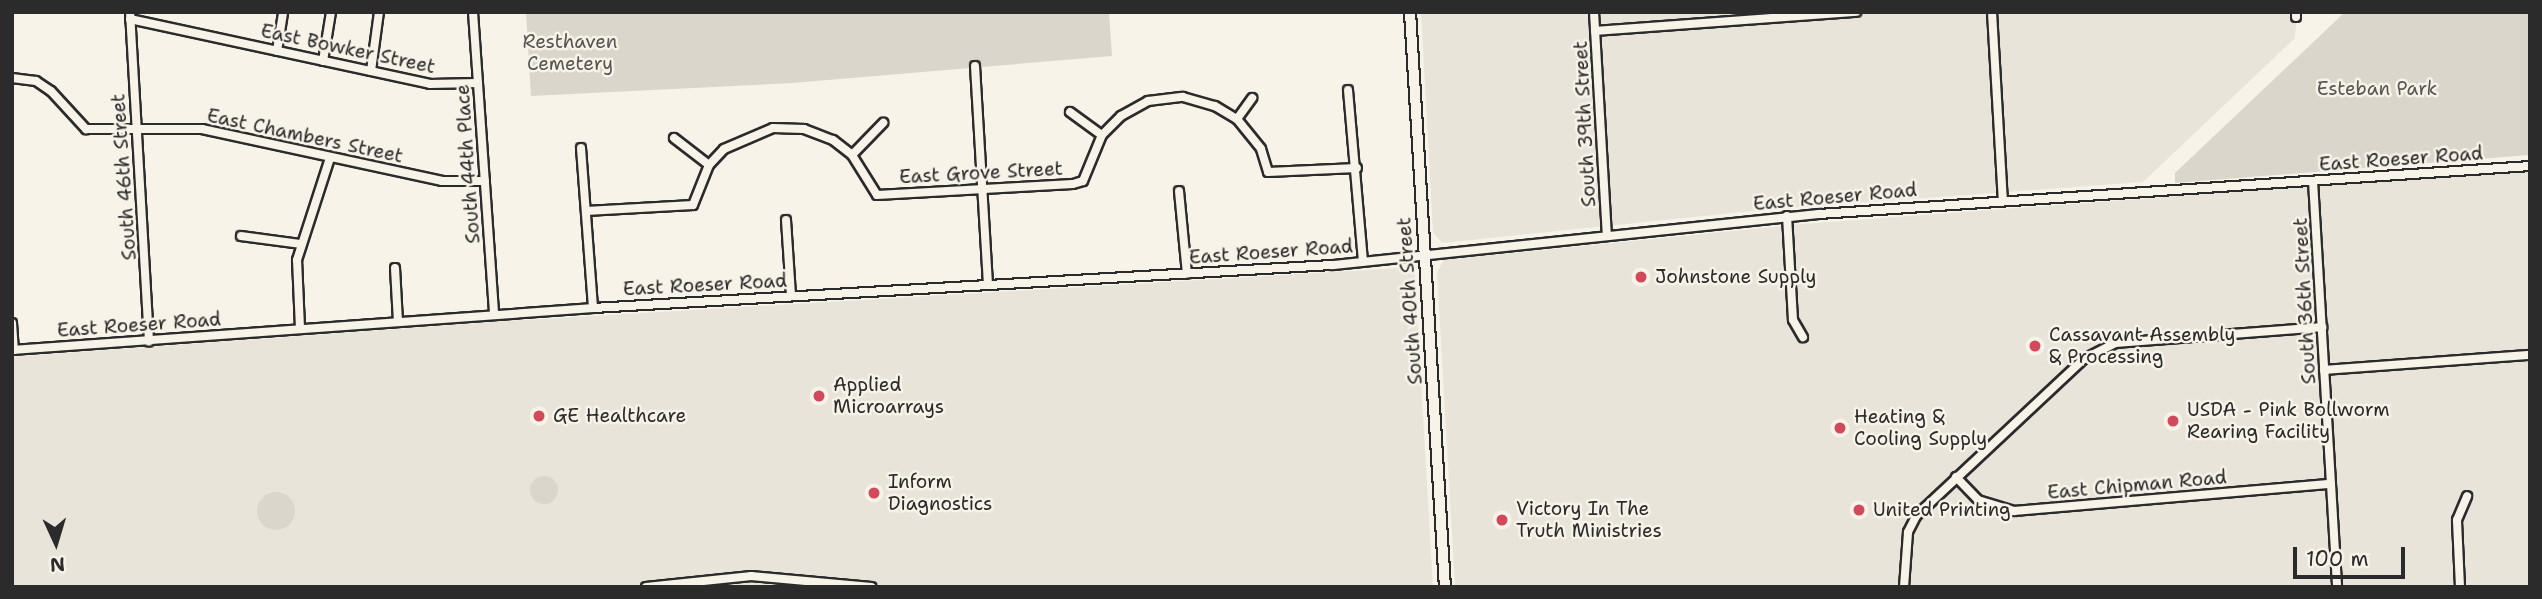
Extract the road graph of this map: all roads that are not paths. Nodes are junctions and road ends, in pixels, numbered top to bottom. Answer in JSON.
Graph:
{"nodes":[{"id":1,"x":283,"y":12,"type":"edge"},
{"id":2,"x":331,"y":12,"type":"edge"},
{"id":3,"x":379,"y":12,"type":"edge"},
{"id":4,"x":473,"y":12,"type":"edge"},
{"id":5,"x":1410,"y":12,"type":"edge"},
{"id":6,"x":1594,"y":12,"type":"edge"},
{"id":7,"x":1856,"y":12,"type":"edge"},
{"id":8,"x":1992,"y":12,"type":"edge"},
{"id":9,"x":131,"y":16,"type":"edge"},
{"id":10,"x":1595,"y":31,"type":"junction"},
{"id":11,"x":277,"y":51,"type":"junction"},
{"id":12,"x":323,"y":61,"type":"junction"},
{"id":13,"x":975,"y":66,"type":"dead end"},
{"id":14,"x":371,"y":71,"type":"junction"},
{"id":15,"x":12,"y":78,"type":"edge"},
{"id":16,"x":478,"y":83,"type":"junction"},
{"id":17,"x":1349,"y":90,"type":"dead end"},
{"id":18,"x":1252,"y":98,"type":"dead end"},
{"id":19,"x":1070,"y":112,"type":"dead end"},
{"id":20,"x":1237,"y":119,"type":"junction"},
{"id":21,"x":883,"y":123,"type":"dead end"},
{"id":22,"x":137,"y":130,"type":"junction"},
{"id":23,"x":1102,"y":135,"type":"junction"},
{"id":24,"x":674,"y":138,"type":"dead end"},
{"id":25,"x":581,"y":148,"type":"dead end"},
{"id":26,"x":852,"y":155,"type":"junction"},
{"id":27,"x":330,"y":158,"type":"junction"},
{"id":28,"x":709,"y":165,"type":"junction"},
{"id":29,"x":2530,"y":166,"type":"edge"},
{"id":30,"x":1357,"y":168,"type":"junction"},
{"id":31,"x":485,"y":181,"type":"junction"},
{"id":32,"x":2313,"y":181,"type":"junction"},
{"id":33,"x":982,"y":189,"type":"junction"},
{"id":34,"x":1179,"y":191,"type":"dead end"},
{"id":35,"x":2003,"y":201,"type":"junction"},
{"id":36,"x":586,"y":211,"type":"junction"},
{"id":37,"x":1787,"y":216,"type":"junction"},
{"id":38,"x":786,"y":220,"type":"dead end"},
{"id":39,"x":1607,"y":235,"type":"junction"},
{"id":40,"x":240,"y":236,"type":"dead end"},
{"id":41,"x":301,"y":244,"type":"junction"},
{"id":42,"x":1425,"y":253,"type":"junction"},
{"id":43,"x":1363,"y":261,"type":"junction"},
{"id":44,"x":395,"y":268,"type":"dead end"},
{"id":45,"x":1187,"y":274,"type":"junction"},
{"id":46,"x":988,"y":285,"type":"junction"},
{"id":47,"x":791,"y":296,"type":"junction"},
{"id":48,"x":593,"y":308,"type":"junction"},
{"id":49,"x":494,"y":314,"type":"junction"},
{"id":50,"x":398,"y":321,"type":"junction"},
{"id":51,"x":12,"y":323,"type":"edge"},
{"id":52,"x":2322,"y":327,"type":"junction"},
{"id":53,"x":300,"y":328,"type":"junction"},
{"id":54,"x":1803,"y":337,"type":"dead end"},
{"id":55,"x":149,"y":341,"type":"junction"},
{"id":56,"x":13,"y":350,"type":"edge"},
{"id":57,"x":2530,"y":355,"type":"edge"},
{"id":58,"x":2325,"y":370,"type":"junction"},
{"id":59,"x":1956,"y":477,"type":"junction"},
{"id":60,"x":2331,"y":484,"type":"junction"},
{"id":61,"x":2467,"y":496,"type":"dead end"},
{"id":62,"x":646,"y":587,"type":"edge"},
{"id":63,"x":871,"y":587,"type":"edge"},
{"id":64,"x":1445,"y":587,"type":"edge"},
{"id":65,"x":1904,"y":587,"type":"edge"},
{"id":66,"x":2337,"y":587,"type":"edge"},
{"id":67,"x":2460,"y":587,"type":"edge"}],
"edges":[{"from":1,"to":11,"type":"street"},
{"from":2,"to":12,"type":"street"},
{"from":3,"to":14,"type":"street"},
{"from":4,"to":16,"type":"street","name":"South 44th Place"},
{"from":5,"to":42,"type":"main road","name":"South 40th Street"},
{"from":6,"to":10,"type":"street","name":"South 39th Street"},
{"from":7,"to":10,"type":"street"},
{"from":8,"to":35,"type":"street"},
{"from":9,"to":11,"type":"street","name":"East Bowker Street"},
{"from":9,"to":22,"type":"street","name":"South 46th Street"},
{"from":10,"to":39,"type":"street","name":"South 39th Street"},
{"from":11,"to":12,"type":"street","name":"East Bowker Street"},
{"from":12,"to":14,"type":"street","name":"East Bowker Street"},
{"from":13,"to":33,"type":"street"},
{"from":14,"to":16,"type":"street","name":"East Bowker Street"},
{"from":15,"to":22,"type":"street","name":"East Chambers Street"},
{"from":16,"to":31,"type":"street","name":"South 44th Place"},
{"from":17,"to":30,"type":"street"},
{"from":18,"to":20,"type":"street"},
{"from":19,"to":23,"type":"street"},
{"from":20,"to":23,"type":"street","name":"East Grove Street"},
{"from":20,"to":30,"type":"street","name":"East Grove Street"},
{"from":21,"to":26,"type":"street"},
{"from":22,"to":27,"type":"street","name":"East Chambers Street"},
{"from":22,"to":55,"type":"street","name":"South 46th Street"},
{"from":23,"to":33,"type":"street","name":"East Grove Street"},
{"from":24,"to":28,"type":"street"},
{"from":25,"to":36,"type":"street"},
{"from":26,"to":28,"type":"street","name":"East Grove Street"},
{"from":26,"to":33,"type":"street","name":"East Grove Street"},
{"from":27,"to":31,"type":"street","name":"East Chambers Street"},
{"from":27,"to":41,"type":"street"},
{"from":28,"to":36,"type":"street","name":"East Grove Street"},
{"from":29,"to":32,"type":"street","name":"East Roeser Road"},
{"from":30,"to":43,"type":"street"},
{"from":31,"to":49,"type":"street","name":"South 44th Place"},
{"from":32,"to":35,"type":"street","name":"East Roeser Road"},
{"from":32,"to":52,"type":"street","name":"South 36th Street"},
{"from":33,"to":46,"type":"street"},
{"from":34,"to":45,"type":"street"},
{"from":35,"to":37,"type":"street","name":"East Roeser Road"},
{"from":36,"to":48,"type":"street"},
{"from":37,"to":39,"type":"street","name":"East Roeser Road"},
{"from":37,"to":54,"type":"street"},
{"from":38,"to":47,"type":"street"},
{"from":39,"to":42,"type":"street","name":"East Roeser Road"},
{"from":40,"to":41,"type":"street"},
{"from":41,"to":53,"type":"street"},
{"from":42,"to":43,"type":"street","name":"East Roeser Road"},
{"from":42,"to":64,"type":"main road","name":"South 40th Street"},
{"from":43,"to":45,"type":"street","name":"East Roeser Road"},
{"from":44,"to":50,"type":"street"},
{"from":45,"to":46,"type":"street","name":"East Roeser Road"},
{"from":46,"to":47,"type":"street","name":"East Roeser Road"},
{"from":47,"to":48,"type":"street","name":"East Roeser Road"},
{"from":48,"to":49,"type":"street","name":"East Roeser Road"},
{"from":49,"to":50,"type":"street","name":"East Roeser Road"},
{"from":50,"to":53,"type":"street","name":"East Roeser Road"},
{"from":51,"to":56,"type":"street"},
{"from":52,"to":58,"type":"street","name":"South 36th Street"},
{"from":52,"to":59,"type":"street"},
{"from":53,"to":55,"type":"street","name":"East Roeser Road"},
{"from":55,"to":56,"type":"street","name":"East Roeser Road"},
{"from":57,"to":58,"type":"street"},
{"from":58,"to":60,"type":"street","name":"South 36th Street"},
{"from":59,"to":60,"type":"street","name":"East Chipman Road"},
{"from":59,"to":65,"type":"street"},
{"from":60,"to":66,"type":"street","name":"South 36th Street"},
{"from":61,"to":67,"type":"street"},
{"from":62,"to":63,"type":"street"}]}
